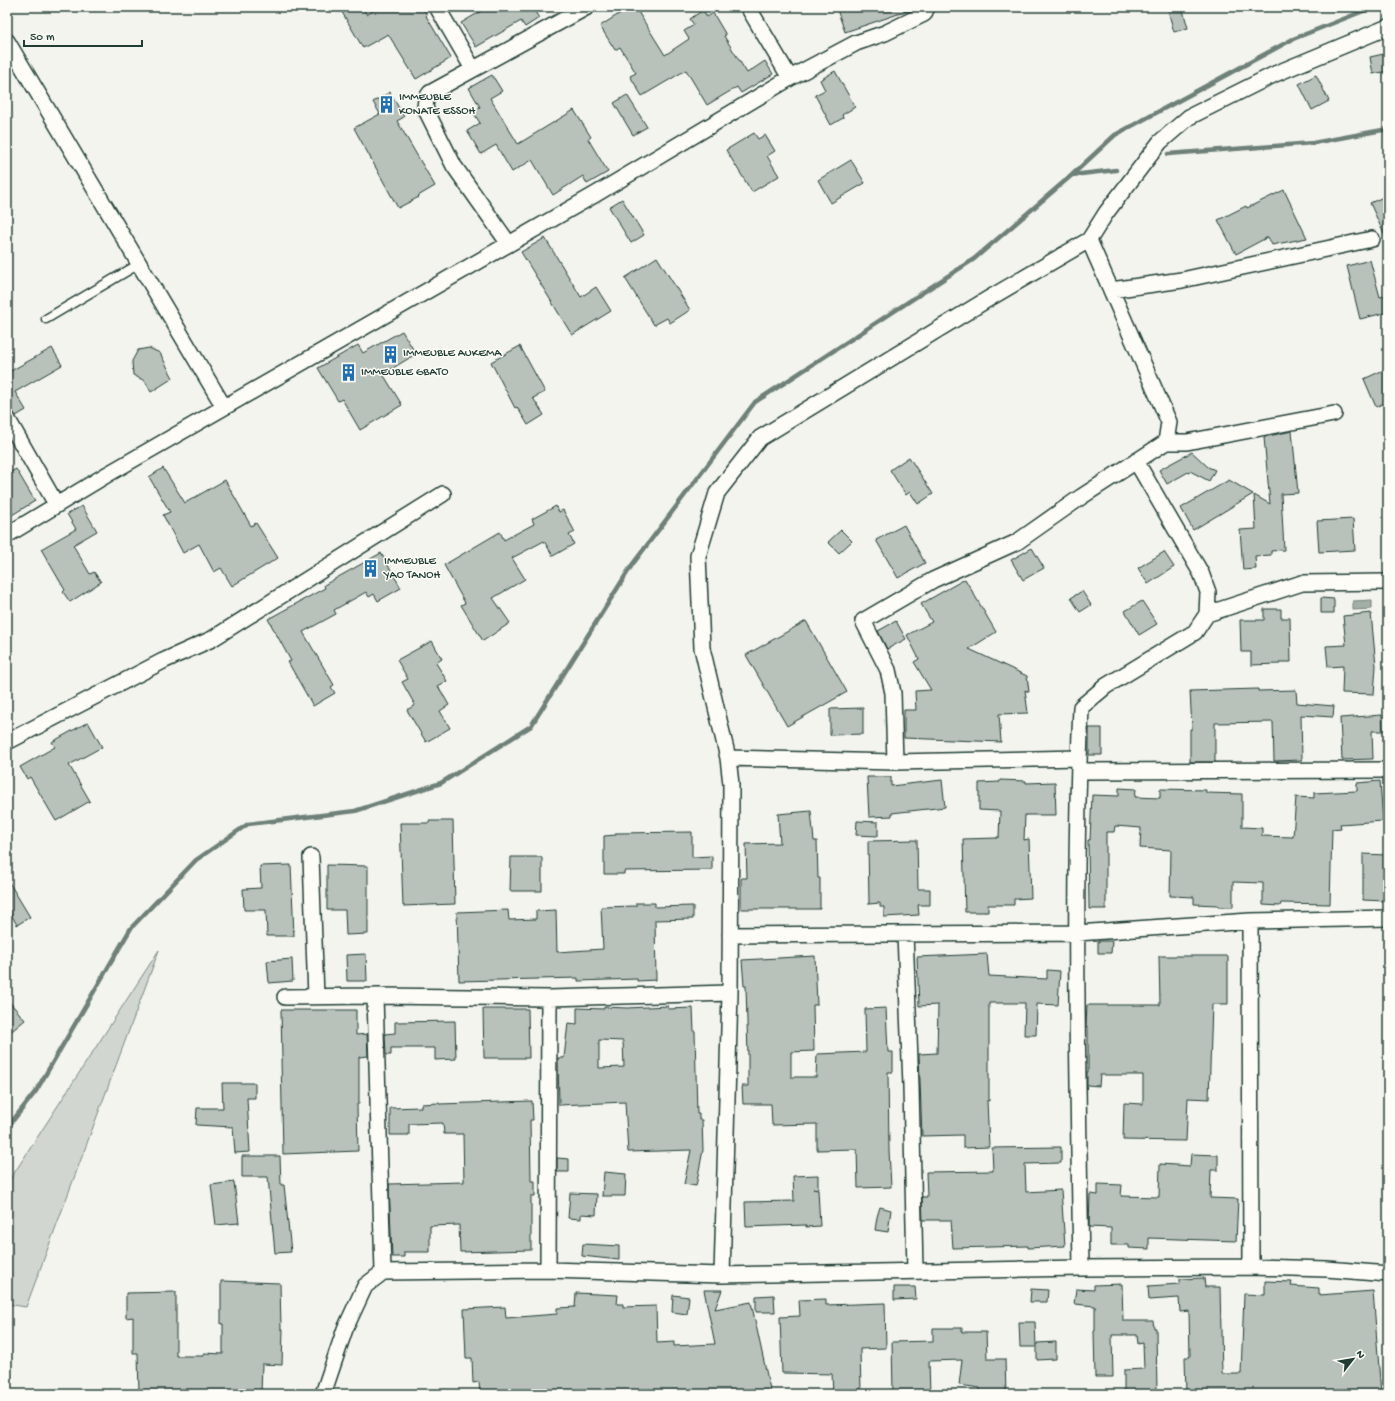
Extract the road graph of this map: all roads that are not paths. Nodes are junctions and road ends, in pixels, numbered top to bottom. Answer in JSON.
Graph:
{"nodes":[{"id":1,"x":437,"y":7,"type":"edge"},
{"id":2,"x":587,"y":7,"type":"edge"},
{"id":3,"x":748,"y":7,"type":"edge"},
{"id":4,"x":927,"y":7,"type":"edge"},
{"id":5,"x":1388,"y":27,"type":"edge"},
{"id":6,"x":7,"y":40,"type":"edge"},
{"id":7,"x":473,"y":69,"type":"junction"},
{"id":8,"x":790,"y":78,"type":"junction"},
{"id":9,"x":1372,"y":239,"type":"dead end"},
{"id":10,"x":1089,"y":240,"type":"junction"},
{"id":11,"x":509,"y":244,"type":"junction"},
{"id":12,"x":140,"y":264,"type":"junction"},
{"id":13,"x":1111,"y":290,"type":"junction"},
{"id":14,"x":46,"y":319,"type":"dead end"},
{"id":15,"x":224,"y":407,"type":"junction"},
{"id":16,"x":1334,"y":414,"type":"dead end"},
{"id":17,"x":7,"y":418,"type":"edge"},
{"id":18,"x":1166,"y":442,"type":"junction"},
{"id":19,"x":1136,"y":461,"type":"junction"},
{"id":20,"x":443,"y":494,"type":"dead end"},
{"id":21,"x":56,"y":504,"type":"junction"},
{"id":22,"x":7,"y":535,"type":"edge"},
{"id":23,"x":1388,"y":582,"type":"edge"},
{"id":24,"x":1207,"y":614,"type":"junction"},
{"id":25,"x":8,"y":738,"type":"edge"},
{"id":26,"x":728,"y":758,"type":"junction"},
{"id":27,"x":896,"y":762,"type":"junction"},
{"id":28,"x":1079,"y":764,"type":"junction"},
{"id":29,"x":1388,"y":770,"type":"edge"},
{"id":30,"x":311,"y":856,"type":"dead end"},
{"id":31,"x":1388,"y":918,"type":"edge"},
{"id":32,"x":1250,"y":921,"type":"junction"},
{"id":33,"x":1077,"y":933,"type":"junction"},
{"id":34,"x":905,"y":934,"type":"junction"},
{"id":35,"x":730,"y":936,"type":"junction"},
{"id":36,"x":730,"y":993,"type":"junction"},
{"id":37,"x":375,"y":996,"type":"junction"},
{"id":38,"x":285,"y":997,"type":"dead end"},
{"id":39,"x":316,"y":997,"type":"junction"},
{"id":40,"x":549,"y":998,"type":"junction"},
{"id":41,"x":1251,"y":1267,"type":"junction"},
{"id":42,"x":1081,"y":1268,"type":"junction"},
{"id":43,"x":548,"y":1270,"type":"junction"},
{"id":44,"x":916,"y":1270,"type":"junction"},
{"id":45,"x":383,"y":1272,"type":"junction"},
{"id":46,"x":1388,"y":1274,"type":"edge"},
{"id":47,"x":722,"y":1275,"type":"junction"},
{"id":48,"x":323,"y":1394,"type":"edge"}],
"edges":[{"from":1,"to":7,"type":"street"},
{"from":2,"to":7,"type":"street"},
{"from":3,"to":8,"type":"street"},
{"from":4,"to":8,"type":"street"},
{"from":5,"to":10,"type":"street"},
{"from":6,"to":12,"type":"street"},
{"from":7,"to":11,"type":"street"},
{"from":8,"to":11,"type":"street"},
{"from":9,"to":13,"type":"street"},
{"from":10,"to":13,"type":"street"},
{"from":10,"to":26,"type":"street"},
{"from":11,"to":15,"type":"street"},
{"from":12,"to":14,"type":"lane"},
{"from":12,"to":15,"type":"street"},
{"from":13,"to":18,"type":"street"},
{"from":15,"to":21,"type":"street"},
{"from":16,"to":18,"type":"street"},
{"from":17,"to":21,"type":"street"},
{"from":18,"to":19,"type":"street"},
{"from":19,"to":24,"type":"street"},
{"from":19,"to":27,"type":"street"},
{"from":20,"to":25,"type":"street"},
{"from":21,"to":22,"type":"street"},
{"from":23,"to":24,"type":"street"},
{"from":24,"to":28,"type":"street"},
{"from":26,"to":27,"type":"street"},
{"from":26,"to":35,"type":"street"},
{"from":27,"to":28,"type":"street"},
{"from":28,"to":29,"type":"street"},
{"from":28,"to":33,"type":"street"},
{"from":30,"to":39,"type":"street"},
{"from":31,"to":32,"type":"street"},
{"from":32,"to":33,"type":"street"},
{"from":32,"to":41,"type":"street"},
{"from":33,"to":34,"type":"street"},
{"from":33,"to":42,"type":"street"},
{"from":34,"to":35,"type":"street"},
{"from":34,"to":44,"type":"street"},
{"from":35,"to":36,"type":"street"},
{"from":36,"to":40,"type":"street"},
{"from":36,"to":47,"type":"street"},
{"from":37,"to":39,"type":"street"},
{"from":37,"to":40,"type":"street"},
{"from":37,"to":45,"type":"street"},
{"from":38,"to":39,"type":"street"},
{"from":40,"to":43,"type":"street"},
{"from":41,"to":42,"type":"street"},
{"from":41,"to":46,"type":"street"},
{"from":42,"to":44,"type":"street"},
{"from":43,"to":45,"type":"street"},
{"from":43,"to":47,"type":"street"},
{"from":44,"to":47,"type":"street"},
{"from":45,"to":48,"type":"street"}]}
